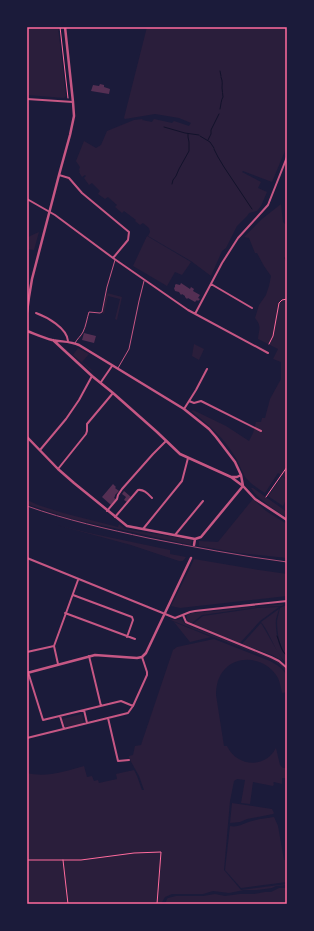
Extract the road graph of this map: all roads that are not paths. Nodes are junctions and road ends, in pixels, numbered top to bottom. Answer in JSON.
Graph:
{"nodes":[{"id":1,"x":65,"y":27,"type":"edge"},
{"id":2,"x":27,"y":99,"type":"edge"},
{"id":3,"x":73,"y":102,"type":"junction"},
{"id":4,"x":287,"y":157,"type":"edge"},
{"id":5,"x":59,"y":175,"type":"junction"},
{"id":6,"x":27,"y":199,"type":"edge"},
{"id":7,"x":50,"y":211,"type":"junction"},
{"id":8,"x":114,"y":259,"type":"junction"},
{"id":9,"x":145,"y":280,"type":"junction"},
{"id":10,"x":211,"y":284,"type":"junction"},
{"id":11,"x":252,"y":308,"type":"dead end"},
{"id":12,"x":27,"y":312,"type":"edge"},
{"id":13,"x":36,"y":313,"type":"dead end"},
{"id":14,"x":195,"y":314,"type":"junction"},
{"id":15,"x":27,"y":331,"type":"edge"},
{"id":16,"x":54,"y":340,"type":"junction"},
{"id":17,"x":68,"y":341,"type":"junction"},
{"id":18,"x":75,"y":343,"type":"junction"},
{"id":19,"x":268,"y":353,"type":"dead end"},
{"id":20,"x":112,"y":366,"type":"junction"},
{"id":21,"x":117,"y":369,"type":"junction"},
{"id":22,"x":207,"y":369,"type":"dead end"},
{"id":23,"x":92,"y":376,"type":"junction"},
{"id":24,"x":101,"y":382,"type":"junction"},
{"id":25,"x":113,"y":393,"type":"junction"},
{"id":26,"x":189,"y":401,"type":"junction"},
{"id":27,"x":184,"y":409,"type":"junction"},
{"id":28,"x":261,"y":431,"type":"dead end"},
{"id":29,"x":27,"y":437,"type":"edge"},
{"id":30,"x":166,"y":441,"type":"junction"},
{"id":31,"x":40,"y":450,"type":"junction"},
{"id":32,"x":188,"y":458,"type":"junction"},
{"id":33,"x":58,"y":468,"type":"junction"},
{"id":34,"x":241,"y":475,"type":"junction"},
{"id":35,"x":231,"y":477,"type":"junction"},
{"id":36,"x":243,"y":486,"type":"junction"},
{"id":37,"x":152,"y":498,"type":"dead end"},
{"id":38,"x":203,"y":501,"type":"dead end"},
{"id":39,"x":107,"y":511,"type":"junction"},
{"id":40,"x":116,"y":517,"type":"junction"},
{"id":41,"x":287,"y":520,"type":"edge"},
{"id":42,"x":143,"y":529,"type":"junction"},
{"id":43,"x":176,"y":535,"type":"junction"},
{"id":44,"x":195,"y":539,"type":"junction"},
{"id":45,"x":194,"y":545,"type":"dead end"},
{"id":46,"x":27,"y":558,"type":"edge"},
{"id":47,"x":191,"y":558,"type":"dead end"},
{"id":48,"x":78,"y":579,"type":"junction"},
{"id":49,"x":72,"y":594,"type":"junction"},
{"id":50,"x":287,"y":601,"type":"edge"},
{"id":51,"x":65,"y":613,"type":"junction"},
{"id":52,"x":164,"y":615,"type":"junction"},
{"id":53,"x":183,"y":615,"type":"junction"},
{"id":54,"x":127,"y":637,"type":"junction"},
{"id":55,"x":135,"y":639,"type":"dead end"},
{"id":56,"x":54,"y":646,"type":"junction"},
{"id":57,"x":27,"y":652,"type":"edge"},
{"id":58,"x":89,"y":656,"type":"junction"},
{"id":59,"x":142,"y":657,"type":"junction"},
{"id":60,"x":58,"y":664,"type":"junction"},
{"id":61,"x":287,"y":668,"type":"edge"},
{"id":62,"x":28,"y":673,"type":"edge"},
{"id":63,"x":101,"y":706,"type":"junction"},
{"id":64,"x":134,"y":706,"type":"junction"},
{"id":65,"x":84,"y":710,"type":"junction"},
{"id":66,"x":60,"y":716,"type":"junction"},
{"id":67,"x":108,"y":718,"type":"junction"},
{"id":68,"x":87,"y":723,"type":"junction"},
{"id":69,"x":64,"y":729,"type":"junction"},
{"id":70,"x":27,"y":738,"type":"edge"},
{"id":71,"x":129,"y":760,"type":"dead end"}],
"edges":[{"from":1,"to":3,"type":"street"},
{"from":2,"to":3,"type":"street"},
{"from":3,"to":5,"type":"street"},
{"from":4,"to":10,"type":"street"},
{"from":5,"to":7,"type":"street"},
{"from":5,"to":8,"type":"street"},
{"from":6,"to":7,"type":"street"},
{"from":7,"to":8,"type":"street"},
{"from":7,"to":12,"type":"street"},
{"from":8,"to":9,"type":"street"},
{"from":8,"to":18,"type":"lane"},
{"from":9,"to":14,"type":"street"},
{"from":9,"to":21,"type":"lane"},
{"from":10,"to":11,"type":"street"},
{"from":10,"to":14,"type":"street"},
{"from":13,"to":17,"type":"street"},
{"from":14,"to":19,"type":"street"},
{"from":15,"to":16,"type":"street"},
{"from":16,"to":17,"type":"street"},
{"from":16,"to":23,"type":"street"},
{"from":17,"to":18,"type":"street"},
{"from":18,"to":20,"type":"street"},
{"from":20,"to":21,"type":"street"},
{"from":20,"to":24,"type":"street"},
{"from":21,"to":27,"type":"street"},
{"from":22,"to":26,"type":"street"},
{"from":23,"to":24,"type":"street"},
{"from":23,"to":31,"type":"street"},
{"from":24,"to":25,"type":"street"},
{"from":25,"to":30,"type":"street"},
{"from":25,"to":33,"type":"street"},
{"from":26,"to":27,"type":"street"},
{"from":26,"to":28,"type":"street"},
{"from":27,"to":34,"type":"street"},
{"from":29,"to":31,"type":"street"},
{"from":30,"to":32,"type":"street"},
{"from":30,"to":39,"type":"street"},
{"from":31,"to":33,"type":"street"},
{"from":32,"to":35,"type":"street"},
{"from":32,"to":42,"type":"street"},
{"from":33,"to":39,"type":"street"},
{"from":34,"to":35,"type":"street"},
{"from":34,"to":36,"type":"street"},
{"from":35,"to":36,"type":"street"},
{"from":36,"to":41,"type":"street"},
{"from":36,"to":44,"type":"street"},
{"from":37,"to":40,"type":"street"},
{"from":38,"to":43,"type":"street"},
{"from":39,"to":40,"type":"street"},
{"from":40,"to":42,"type":"street"},
{"from":42,"to":43,"type":"street"},
{"from":43,"to":44,"type":"street"},
{"from":44,"to":45,"type":"street"},
{"from":46,"to":48,"type":"street"},
{"from":47,"to":52,"type":"street"},
{"from":48,"to":49,"type":"street"},
{"from":48,"to":52,"type":"street"},
{"from":49,"to":51,"type":"street"},
{"from":49,"to":54,"type":"street"},
{"from":50,"to":53,"type":"street"},
{"from":51,"to":54,"type":"street"},
{"from":51,"to":56,"type":"street"},
{"from":52,"to":53,"type":"street"},
{"from":52,"to":59,"type":"street"},
{"from":53,"to":61,"type":"street"},
{"from":54,"to":55,"type":"street"},
{"from":56,"to":57,"type":"street"},
{"from":56,"to":60,"type":"street"},
{"from":58,"to":59,"type":"street"},
{"from":58,"to":60,"type":"street"},
{"from":58,"to":63,"type":"street"},
{"from":59,"to":64,"type":"street"},
{"from":60,"to":62,"type":"street"},
{"from":62,"to":66,"type":"street"},
{"from":63,"to":64,"type":"street"},
{"from":63,"to":65,"type":"street"},
{"from":64,"to":67,"type":"street"},
{"from":65,"to":66,"type":"street"},
{"from":65,"to":68,"type":"street"},
{"from":66,"to":69,"type":"street"},
{"from":67,"to":68,"type":"street"},
{"from":67,"to":71,"type":"street"},
{"from":68,"to":69,"type":"street"},
{"from":69,"to":70,"type":"street"}]}
